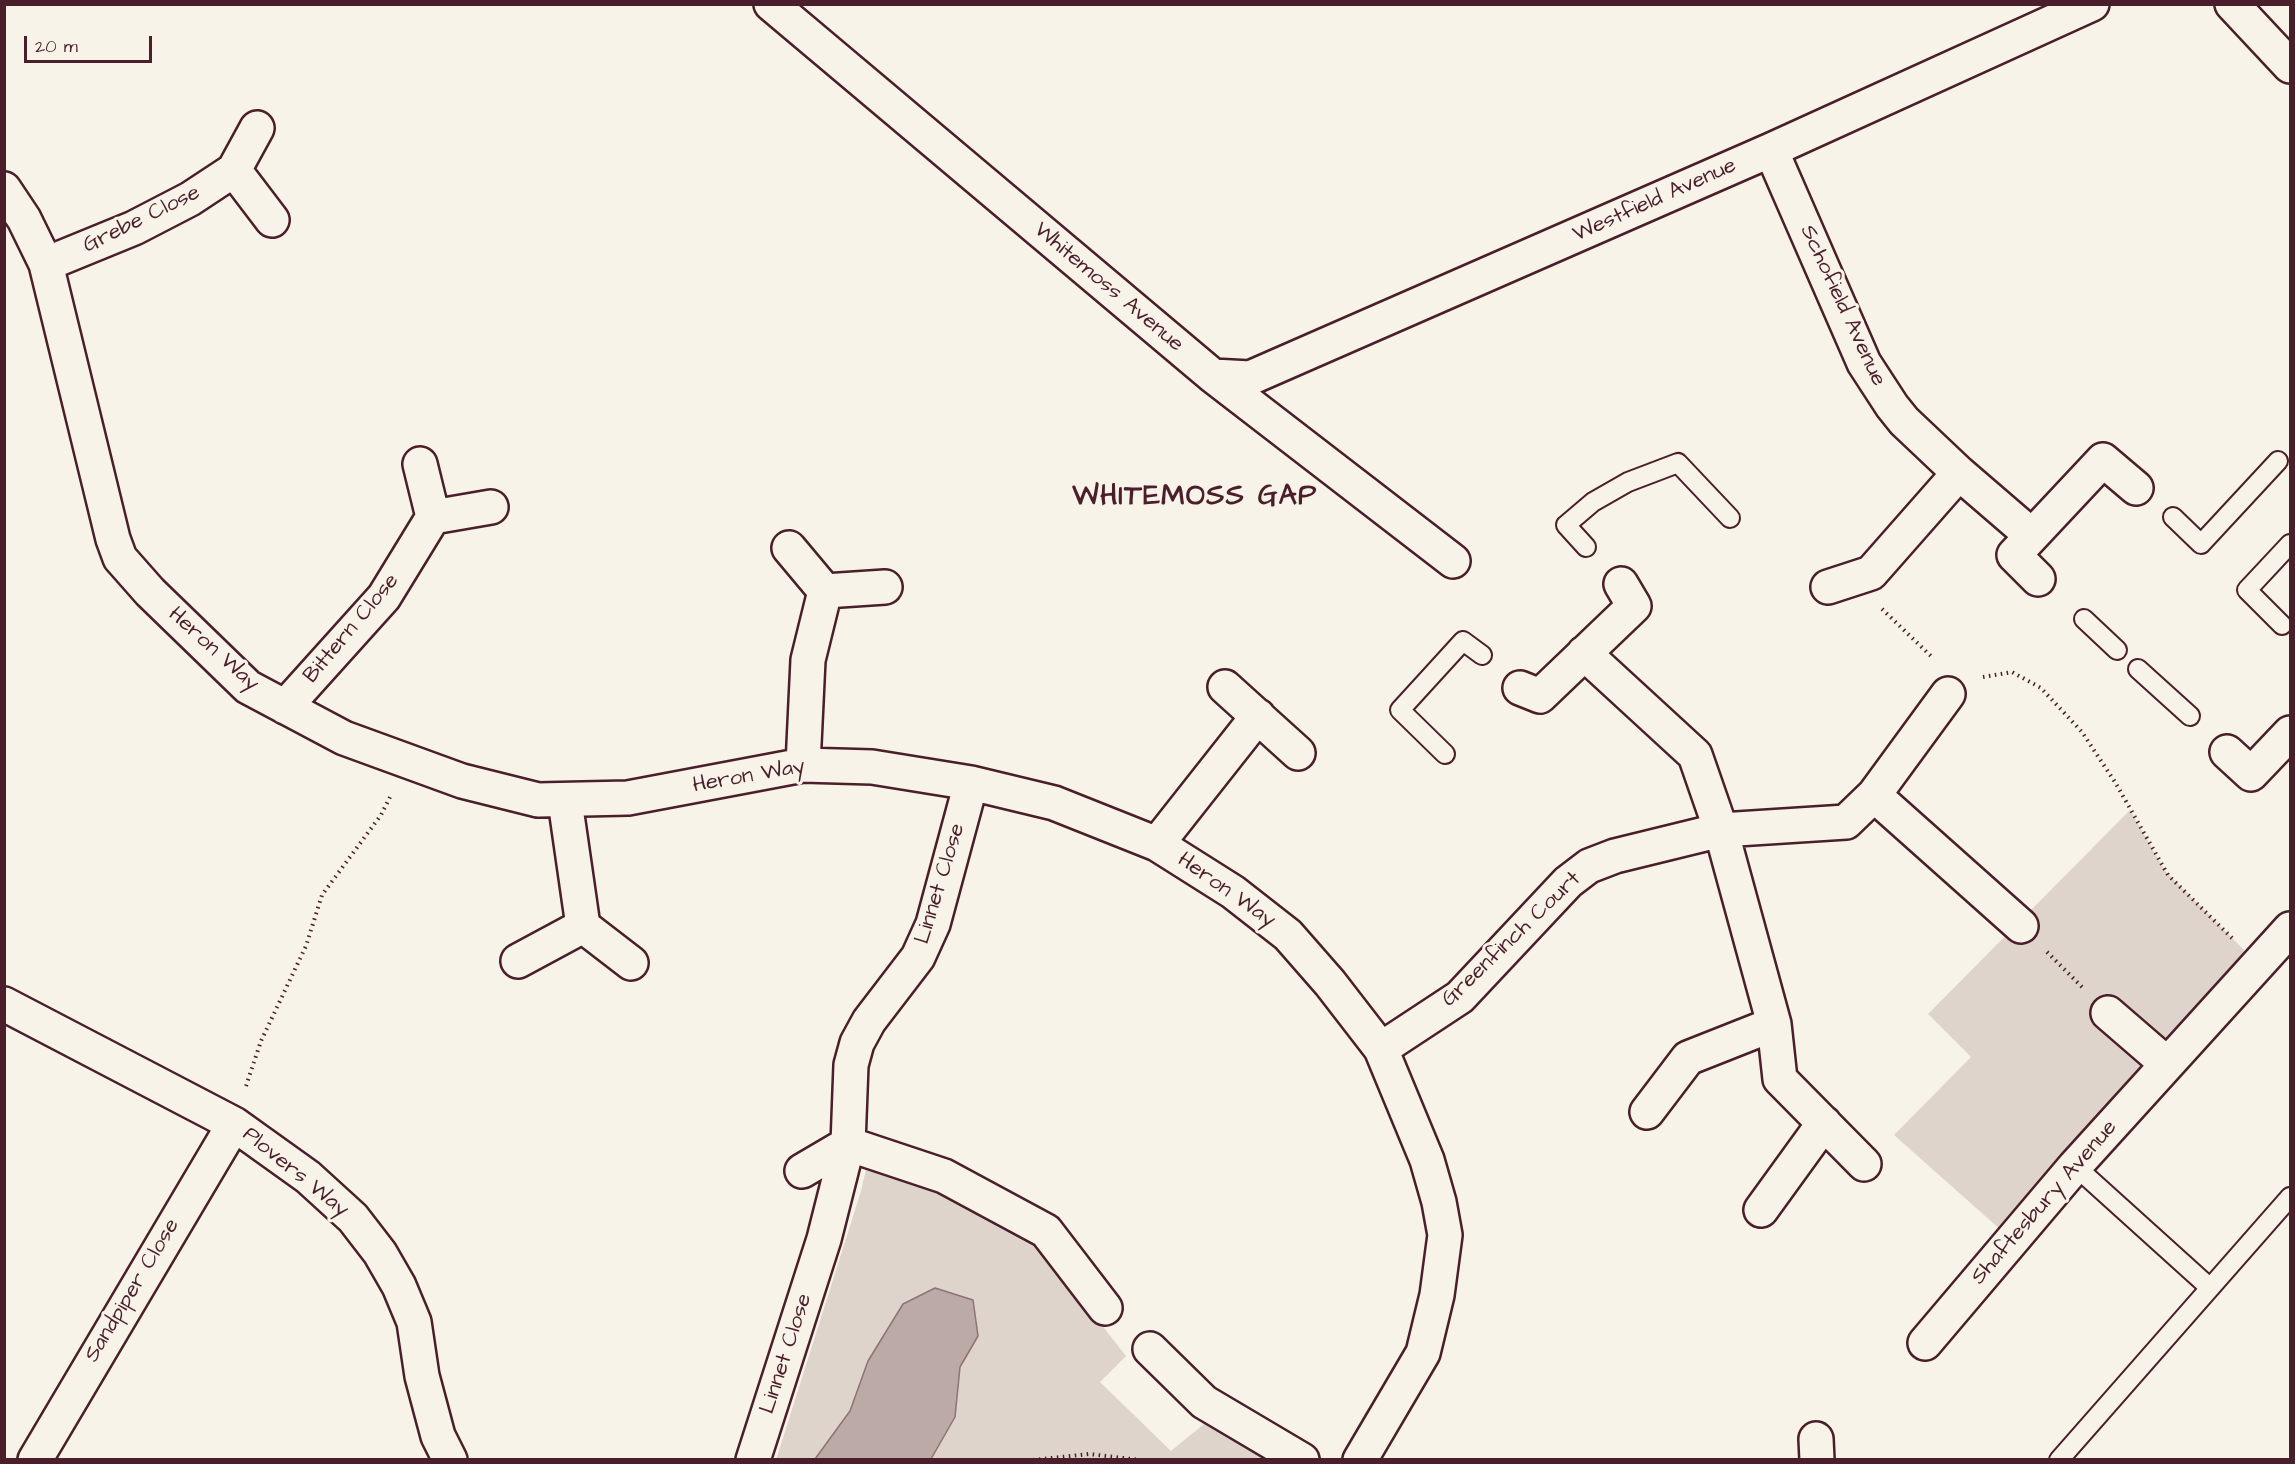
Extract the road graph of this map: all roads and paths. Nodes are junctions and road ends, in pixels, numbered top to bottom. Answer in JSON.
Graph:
{"nodes":[{"id":1,"x":771,"y":4,"type":"edge"},
{"id":2,"x":2092,"y":4,"type":"edge"},
{"id":3,"x":2232,"y":4,"type":"edge"},
{"id":4,"x":2290,"y":66,"type":"edge"},
{"id":5,"x":257,"y":128,"type":"dead end"},
{"id":6,"x":1771,"y":150,"type":"junction"},
{"id":7,"x":234,"y":170,"type":"junction"},
{"id":8,"x":5,"y":192,"type":"edge"},
{"id":9,"x":272,"y":220,"type":"dead end"},
{"id":10,"x":46,"y":264,"type":"junction"},
{"id":11,"x":1213,"y":376,"type":"junction"},
{"id":12,"x":2278,"y":461,"type":"dead end"},
{"id":13,"x":420,"y":464,"type":"dead end"},
{"id":14,"x":1959,"y":473,"type":"junction"},
{"id":15,"x":2136,"y":488,"type":"dead end"},
{"id":16,"x":491,"y":507,"type":"dead end"},
{"id":17,"x":433,"y":516,"type":"junction"},
{"id":18,"x":2173,"y":517,"type":"dead end"},
{"id":19,"x":1730,"y":518,"type":"dead end"},
{"id":20,"x":2031,"y":535,"type":"junction"},
{"id":21,"x":2290,"y":544,"type":"edge"},
{"id":22,"x":1586,"y":547,"type":"dead end"},
{"id":23,"x":789,"y":548,"type":"dead end"},
{"id":24,"x":1453,"y":561,"type":"dead end"},
{"id":25,"x":1871,"y":573,"type":"junction"},
{"id":26,"x":2038,"y":579,"type":"dead end"},
{"id":27,"x":1621,"y":584,"type":"dead end"},
{"id":28,"x":885,"y":587,"type":"dead end"},
{"id":29,"x":1828,"y":587,"type":"dead end"},
{"id":30,"x":825,"y":591,"type":"junction"},
{"id":31,"x":2084,"y":619,"type":"dead end"},
{"id":32,"x":2282,"y":625,"type":"dead end"},
{"id":33,"x":2117,"y":650,"type":"dead end"},
{"id":34,"x":1584,"y":653,"type":"junction"},
{"id":35,"x":1482,"y":655,"type":"dead end"},
{"id":36,"x":1938,"y":663,"type":"dead end"},
{"id":37,"x":2138,"y":669,"type":"dead end"},
{"id":38,"x":1980,"y":677,"type":"dead end"},
{"id":39,"x":1225,"y":687,"type":"dead end"},
{"id":40,"x":1520,"y":688,"type":"dead end"},
{"id":41,"x":1948,"y":694,"type":"dead end"},
{"id":42,"x":285,"y":707,"type":"junction"},
{"id":43,"x":1258,"y":716,"type":"junction"},
{"id":44,"x":2190,"y":716,"type":"dead end"},
{"id":45,"x":2290,"y":733,"type":"edge"},
{"id":46,"x":2227,"y":752,"type":"dead end"},
{"id":47,"x":1298,"y":753,"type":"dead end"},
{"id":48,"x":1445,"y":754,"type":"dead end"},
{"id":49,"x":406,"y":762,"type":"junction"},
{"id":50,"x":803,"y":765,"type":"junction"},
{"id":51,"x":971,"y":783,"type":"junction"},
{"id":52,"x":1874,"y":795,"type":"junction"},
{"id":53,"x":565,"y":801,"type":"junction"},
{"id":54,"x":1721,"y":830,"type":"junction"},
{"id":55,"x":1157,"y":844,"type":"junction"},
{"id":56,"x":583,"y":926,"type":"junction"},
{"id":57,"x":2021,"y":926,"type":"joint"},
{"id":58,"x":2290,"y":929,"type":"edge"},
{"id":59,"x":518,"y":961,"type":"dead end"},
{"id":60,"x":632,"y":963,"type":"dead end"},
{"id":61,"x":2258,"y":964,"type":"junction"},
{"id":62,"x":4,"y":1004,"type":"edge"},
{"id":63,"x":2108,"y":1013,"type":"joint"},
{"id":64,"x":1774,"y":1024,"type":"junction"},
{"id":65,"x":1380,"y":1049,"type":"junction"},
{"id":66,"x":2168,"y":1064,"type":"junction"},
{"id":67,"x":1647,"y":1112,"type":"dead end"},
{"id":68,"x":1824,"y":1123,"type":"junction"},
{"id":69,"x":234,"y":1124,"type":"junction"},
{"id":70,"x":848,"y":1144,"type":"junction"},
{"id":71,"x":1864,"y":1164,"type":"dead end"},
{"id":72,"x":2075,"y":1166,"type":"junction"},
{"id":73,"x":802,"y":1172,"type":"dead end"},
{"id":74,"x":2290,"y":1197,"type":"edge"},
{"id":75,"x":1761,"y":1210,"type":"dead end"},
{"id":76,"x":2209,"y":1287,"type":"junction"},
{"id":77,"x":1105,"y":1308,"type":"dead end"},
{"id":78,"x":1925,"y":1343,"type":"dead end"},
{"id":79,"x":1150,"y":1349,"type":"dead end"},
{"id":80,"x":35,"y":1460,"type":"edge"},
{"id":81,"x":450,"y":1460,"type":"edge"},
{"id":82,"x":753,"y":1460,"type":"edge"},
{"id":83,"x":1033,"y":1460,"type":"edge"},
{"id":84,"x":1140,"y":1460,"type":"edge"},
{"id":85,"x":1302,"y":1460,"type":"edge"},
{"id":86,"x":1360,"y":1460,"type":"edge"},
{"id":87,"x":2059,"y":1460,"type":"edge"}],
"edges":[{"from":1,"to":11,"type":"street","name":"Whitemoss Avenue"},
{"from":2,"to":6,"type":"street","name":"Westfield Avenue"},
{"from":3,"to":4,"type":"street"},
{"from":5,"to":7,"type":"street","name":"Grebe Close"},
{"from":6,"to":11,"type":"street","name":"Westfield Avenue"},
{"from":6,"to":14,"type":"street","name":"Schofield Avenue"},
{"from":7,"to":9,"type":"street"},
{"from":7,"to":10,"type":"street","name":"Grebe Close"},
{"from":8,"to":10,"type":"street","name":"Heron Way"},
{"from":10,"to":42,"type":"street","name":"Heron Way"},
{"from":11,"to":24,"type":"street","name":"Whitemoss Avenue"},
{"from":12,"to":18,"type":"lane"},
{"from":13,"to":17,"type":"street"},
{"from":14,"to":20,"type":"street","name":"Schofield Avenue"},
{"from":14,"to":25,"type":"street"},
{"from":15,"to":20,"type":"street"},
{"from":16,"to":17,"type":"street"},
{"from":17,"to":42,"type":"street","name":"Bittern Close"},
{"from":19,"to":22,"type":"lane"},
{"from":20,"to":26,"type":"street"},
{"from":21,"to":32,"type":"lane"},
{"from":23,"to":30,"type":"street"},
{"from":25,"to":29,"type":"street"},
{"from":25,"to":36,"type":"path"},
{"from":27,"to":34,"type":"street"},
{"from":28,"to":30,"type":"street"},
{"from":30,"to":50,"type":"street"},
{"from":31,"to":33,"type":"lane"},
{"from":34,"to":40,"type":"street"},
{"from":34,"to":54,"type":"street"},
{"from":35,"to":48,"type":"lane"},
{"from":37,"to":44,"type":"lane"},
{"from":38,"to":61,"type":"path"},
{"from":39,"to":43,"type":"street"},
{"from":41,"to":52,"type":"street","name":"Greenfinch Court"},
{"from":42,"to":49,"type":"street","name":"Heron Way"},
{"from":43,"to":47,"type":"street"},
{"from":43,"to":55,"type":"street"},
{"from":45,"to":46,"type":"street"},
{"from":49,"to":53,"type":"street","name":"Heron Way"},
{"from":49,"to":69,"type":"path"},
{"from":50,"to":51,"type":"street","name":"Heron Way"},
{"from":50,"to":53,"type":"street","name":"Heron Way"},
{"from":51,"to":55,"type":"street","name":"Heron Way"},
{"from":51,"to":70,"type":"street","name":"Linnet Close"},
{"from":52,"to":54,"type":"street","name":"Greenfinch Court"},
{"from":52,"to":57,"type":"street"},
{"from":53,"to":56,"type":"street"},
{"from":54,"to":64,"type":"street"},
{"from":54,"to":65,"type":"street","name":"Greenfinch Court"},
{"from":55,"to":65,"type":"street","name":"Heron Way"},
{"from":56,"to":59,"type":"street"},
{"from":56,"to":60,"type":"street"},
{"from":57,"to":63,"type":"path"},
{"from":58,"to":61,"type":"street","name":"Shaftesbury Avenue"},
{"from":61,"to":66,"type":"street","name":"Shaftesbury Avenue"},
{"from":62,"to":69,"type":"street","name":"Plovers Way"},
{"from":63,"to":66,"type":"street"},
{"from":64,"to":67,"type":"street"},
{"from":64,"to":68,"type":"street"},
{"from":65,"to":86,"type":"street","name":"Heron Way"},
{"from":66,"to":72,"type":"street","name":"Shaftesbury Avenue"},
{"from":68,"to":71,"type":"street"},
{"from":68,"to":75,"type":"street"},
{"from":69,"to":80,"type":"street","name":"Sandpiper Close"},
{"from":69,"to":81,"type":"street","name":"Plovers Way"},
{"from":70,"to":73,"type":"street"},
{"from":70,"to":77,"type":"street"},
{"from":70,"to":82,"type":"street","name":"Linnet Close"},
{"from":72,"to":76,"type":"lane"},
{"from":72,"to":78,"type":"street","name":"Shaftesbury Avenue"},
{"from":74,"to":76,"type":"lane"},
{"from":76,"to":87,"type":"lane"},
{"from":79,"to":85,"type":"street"},
{"from":83,"to":84,"type":"path"}]}
